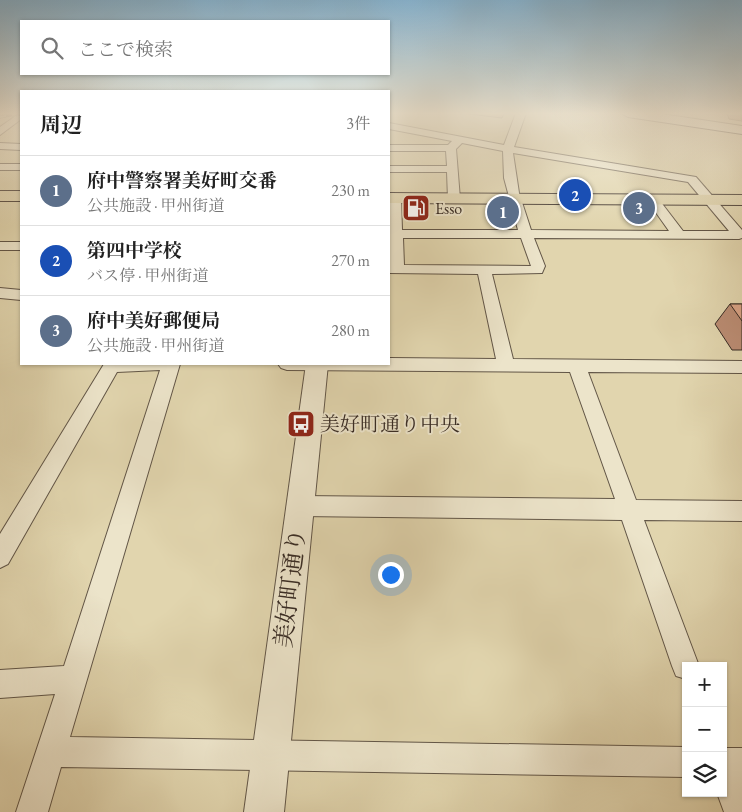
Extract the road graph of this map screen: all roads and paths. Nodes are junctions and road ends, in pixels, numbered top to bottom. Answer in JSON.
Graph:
{"nodes":[{"id":1,"x":451,"y":151,"type":"edge"},
{"id":2,"x":508,"y":151,"type":"edge"},
{"id":3,"x":520,"y":151,"type":"edge"},
{"id":4,"x":0,"y":167,"type":"edge"},
{"id":5,"x":20,"y":167,"type":"edge"},
{"id":6,"x":390,"y":169,"type":"edge"},
{"id":7,"x":453,"y":169,"type":"junction"},
{"id":8,"x":0,"y":196,"type":"edge"},
{"id":9,"x":20,"y":196,"type":"edge"},
{"id":10,"x":392,"y":198,"type":"edge"},
{"id":11,"x":454,"y":199,"type":"junction"},
{"id":12,"x":516,"y":199,"type":"junction"},
{"id":13,"x":653,"y":200,"type":"junction"},
{"id":14,"x":710,"y":200,"type":"junction"},
{"id":15,"x":742,"y":200,"type":"edge"},
{"id":16,"x":396,"y":234,"type":"junction"},
{"id":17,"x":527,"y":235,"type":"junction"},
{"id":18,"x":678,"y":235,"type":"junction"},
{"id":19,"x":0,"y":246,"type":"edge"},
{"id":20,"x":20,"y":246,"type":"edge"},
{"id":21,"x":393,"y":269,"type":"edge"},
{"id":22,"x":484,"y":270,"type":"junction"},
{"id":23,"x":0,"y":293,"type":"edge"},
{"id":24,"x":20,"y":295,"type":"edge"},
{"id":25,"x":390,"y":364,"type":"edge"},
{"id":26,"x":112,"y":365,"type":"edge"},
{"id":27,"x":171,"y":365,"type":"edge"},
{"id":28,"x":316,"y":365,"type":"edge"},
{"id":29,"x":506,"y":365,"type":"junction"},
{"id":30,"x":577,"y":366,"type":"junction"},
{"id":31,"x":742,"y":367,"type":"edge"},
{"id":32,"x":300,"y":506,"type":"junction"},
{"id":33,"x":629,"y":510,"type":"junction"},
{"id":34,"x":742,"y":511,"type":"edge"},
{"id":35,"x":0,"y":556,"type":"edge"},
{"id":36,"x":685,"y":662,"type":"edge"},
{"id":37,"x":72,"y":679,"type":"junction"},
{"id":38,"x":0,"y":684,"type":"edge"},
{"id":39,"x":50,"y":752,"type":"junction"},
{"id":40,"x":271,"y":756,"type":"junction"},
{"id":41,"x":682,"y":762,"type":"edge"},
{"id":42,"x":727,"y":763,"type":"edge"},
{"id":43,"x":742,"y":763,"type":"edge"},
{"id":44,"x":727,"y":778,"type":"edge"},
{"id":45,"x":32,"y":812,"type":"edge"},
{"id":46,"x":264,"y":812,"type":"edge"},
{"id":47,"x":740,"y":812,"type":"edge"}],
"edges":[{"from":1,"to":7,"type":"street"},
{"from":2,"to":12,"type":"street"},
{"from":3,"to":14,"type":"street"},
{"from":4,"to":5,"type":"street"},
{"from":6,"to":7,"type":"street"},
{"from":7,"to":11,"type":"street"},
{"from":8,"to":9,"type":"highway"},
{"from":10,"to":11,"type":"highway"},
{"from":10,"to":16,"type":"street"},
{"from":11,"to":12,"type":"highway"},
{"from":12,"to":13,"type":"highway"},
{"from":12,"to":17,"type":"street"},
{"from":13,"to":14,"type":"highway"},
{"from":13,"to":18,"type":"street"},
{"from":14,"to":15,"type":"highway"},
{"from":14,"to":18,"type":"street"},
{"from":16,"to":17,"type":"street"},
{"from":16,"to":21,"type":"street"},
{"from":17,"to":18,"type":"street"},
{"from":17,"to":22,"type":"street"},
{"from":19,"to":20,"type":"street"},
{"from":21,"to":22,"type":"street"},
{"from":22,"to":29,"type":"street"},
{"from":23,"to":24,"type":"street"},
{"from":25,"to":29,"type":"street"},
{"from":26,"to":35,"type":"street"},
{"from":27,"to":37,"type":"street"},
{"from":28,"to":32,"type":"street","name":"美好町通り"},
{"from":29,"to":30,"type":"street"},
{"from":30,"to":31,"type":"street"},
{"from":30,"to":33,"type":"street"},
{"from":32,"to":33,"type":"street"},
{"from":32,"to":40,"type":"street","name":"美好町通り"},
{"from":33,"to":34,"type":"street"},
{"from":33,"to":36,"type":"street"},
{"from":37,"to":38,"type":"street"},
{"from":37,"to":39,"type":"street"},
{"from":39,"to":40,"type":"street"},
{"from":39,"to":45,"type":"street"},
{"from":40,"to":41,"type":"street"},
{"from":40,"to":46,"type":"street","name":"美好町通り"},
{"from":42,"to":43,"type":"street"},
{"from":44,"to":47,"type":"street"}]}
